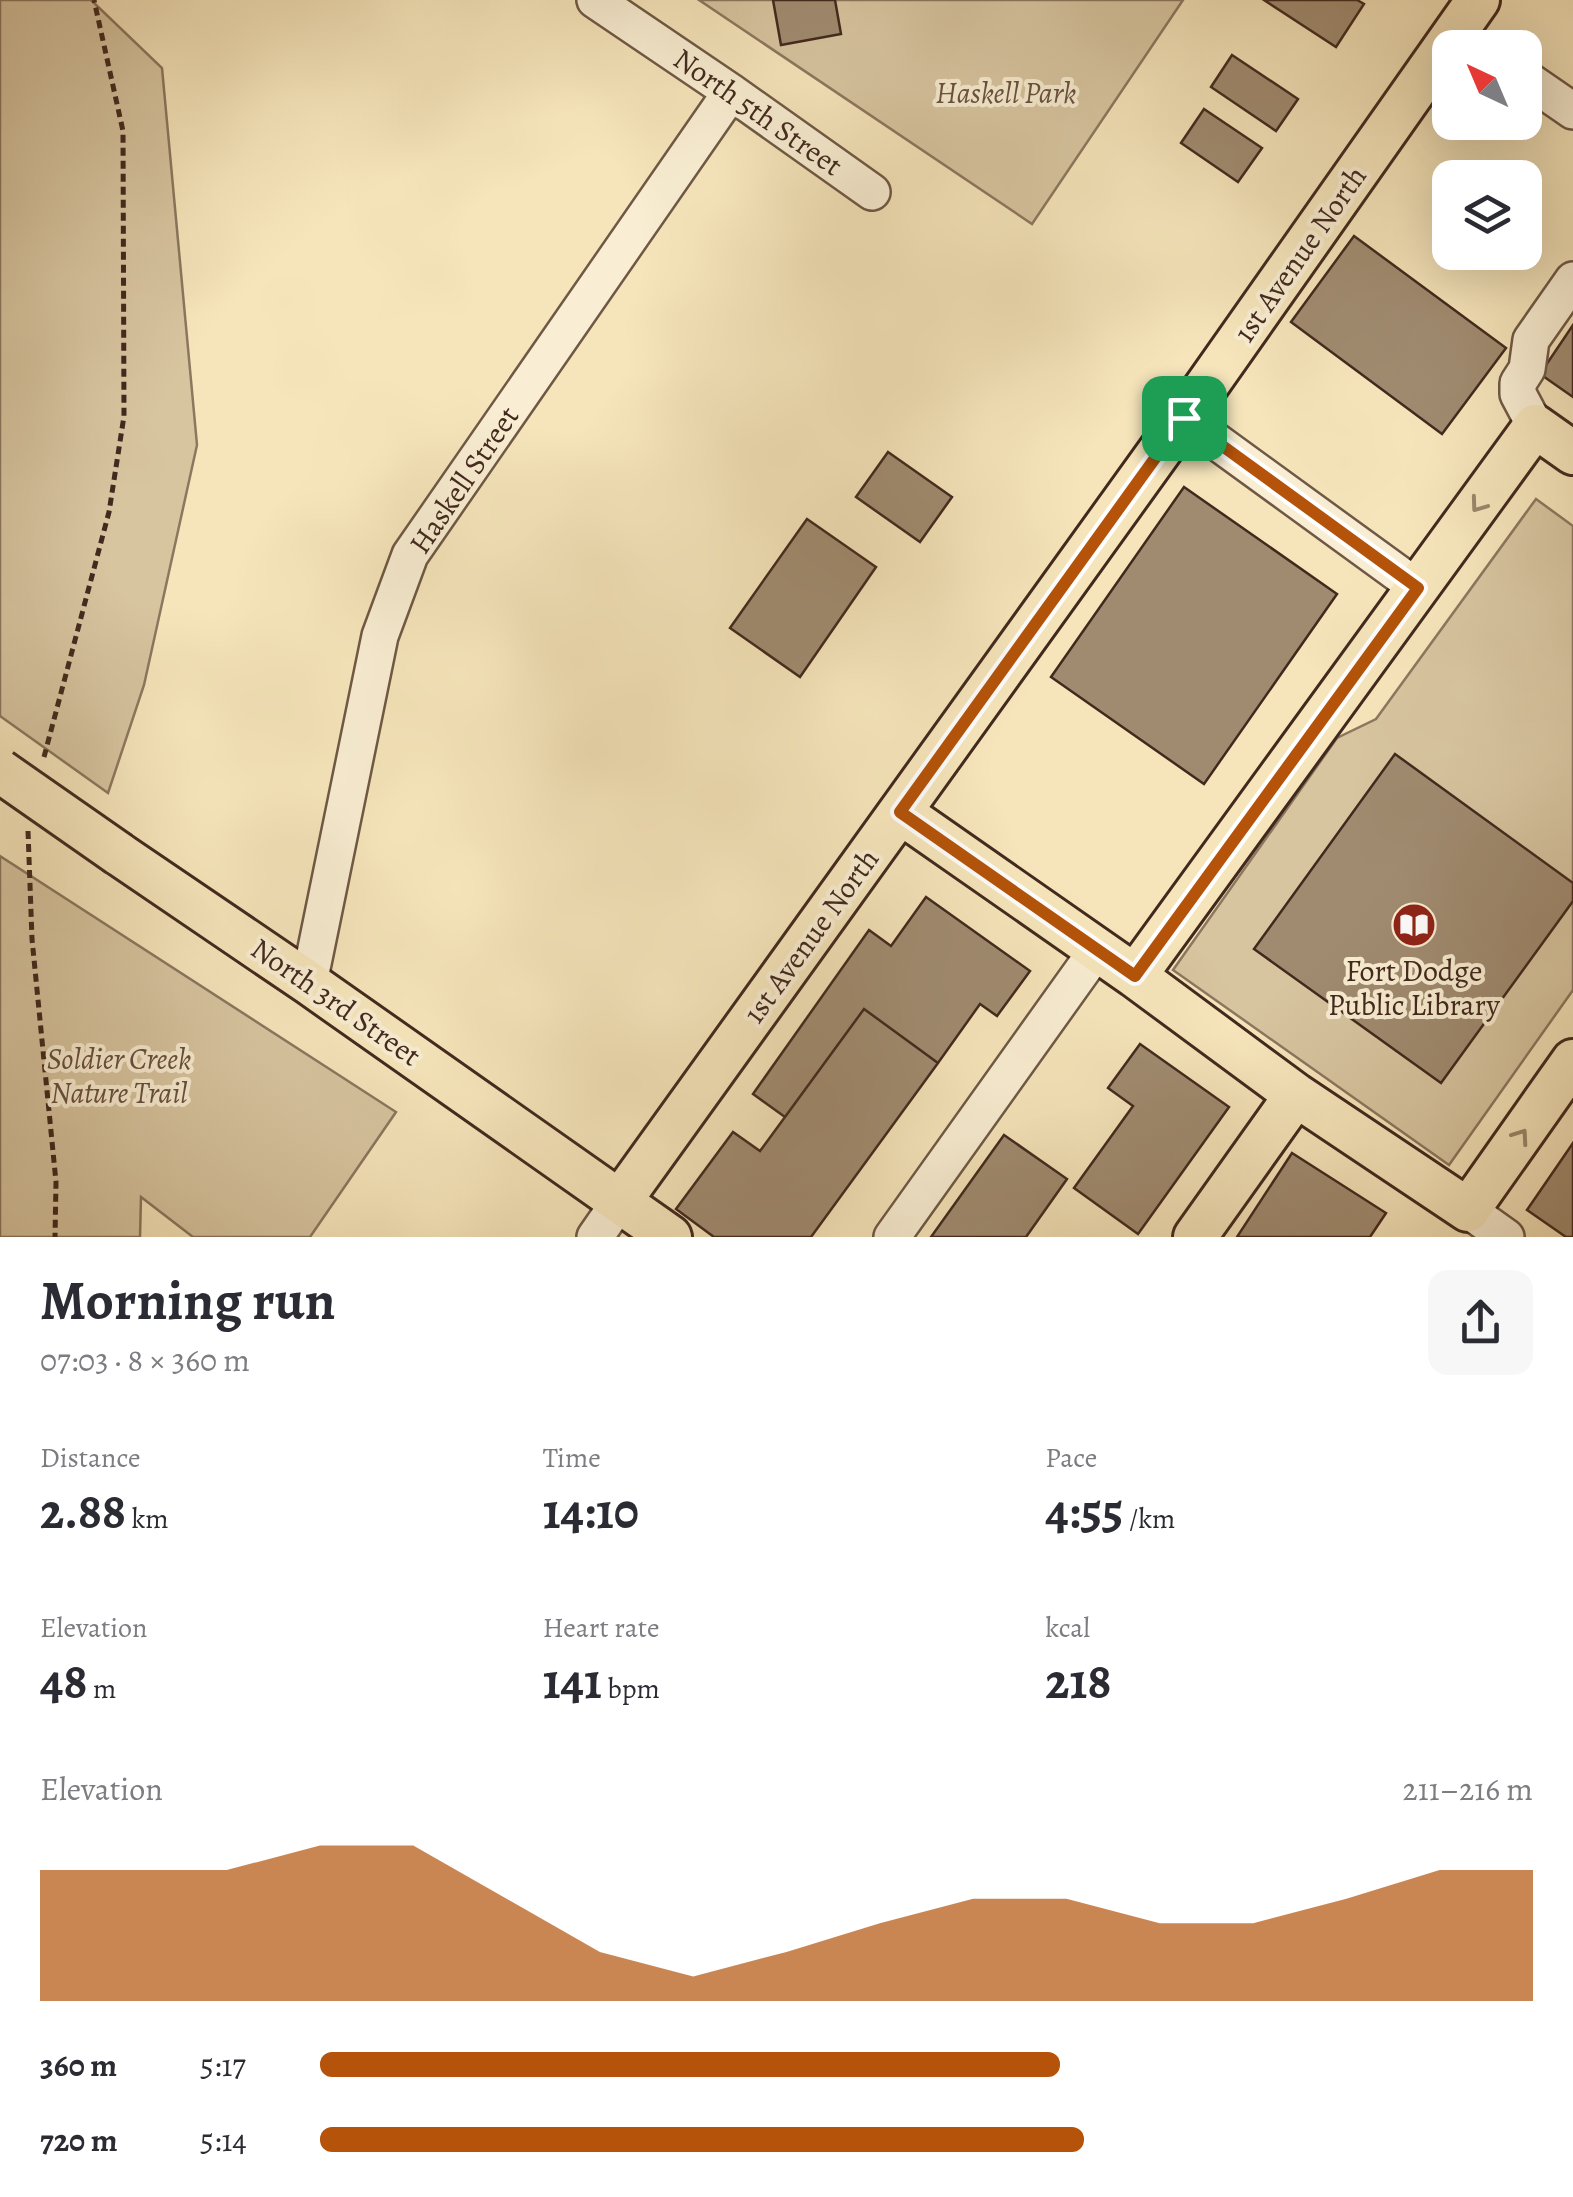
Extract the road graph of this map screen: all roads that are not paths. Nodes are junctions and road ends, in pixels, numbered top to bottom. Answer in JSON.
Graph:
{"nodes":[{"id":1,"x":595,"y":0,"type":"edge"},
{"id":2,"x":1472,"y":26,"type":"edge"},
{"id":3,"x":1542,"y":90,"type":"edge"},
{"id":4,"x":732,"y":92,"type":"junction"},
{"id":5,"x":1573,"y":111,"type":"edge"},
{"id":6,"x":872,"y":192,"type":"dead end"},
{"id":7,"x":1573,"y":280,"type":"edge"},
{"id":8,"x":1184,"y":418,"type":"junction"},
{"id":9,"x":1535,"y":426,"type":"junction"},
{"id":10,"x":1573,"y":452,"type":"edge"},
{"id":11,"x":1418,"y":588,"type":"junction"},
{"id":12,"x":0,"y":771,"type":"edge"},
{"id":13,"x":900,"y":812,"type":"junction"},
{"id":14,"x":1097,"y":950,"type":"junction"},
{"id":15,"x":1135,"y":976,"type":"junction"},
{"id":16,"x":310,"y":982,"type":"junction"},
{"id":17,"x":1573,"y":1062,"type":"edge"},
{"id":18,"x":1296,"y":1094,"type":"junction"},
{"id":19,"x":620,"y":1202,"type":"junction"},
{"id":20,"x":1489,"y":1228,"type":"edge"},
{"id":21,"x":595,"y":1237,"type":"edge"},
{"id":22,"x":670,"y":1237,"type":"edge"},
{"id":23,"x":892,"y":1237,"type":"edge"},
{"id":24,"x":1195,"y":1237,"type":"edge"}],
"edges":[{"from":1,"to":4,"type":"street","name":"North 5th Street"},
{"from":2,"to":8,"type":"main road","name":"1st Avenue North"},
{"from":3,"to":5,"type":"street"},
{"from":4,"to":6,"type":"street","name":"North 5th Street"},
{"from":4,"to":16,"type":"street","name":"Haskell Street"},
{"from":7,"to":9,"type":"street"},
{"from":8,"to":11,"type":"street"},
{"from":8,"to":13,"type":"main road","name":"1st Avenue North"},
{"from":9,"to":10,"type":"main road"},
{"from":9,"to":11,"type":"main road","one_way":true},
{"from":11,"to":15,"type":"main road"},
{"from":12,"to":16,"type":"main road","name":"North 3rd Street","bridge":true},
{"from":13,"to":14,"type":"main road"},
{"from":13,"to":19,"type":"main road","name":"1st Avenue North"},
{"from":14,"to":15,"type":"main road"},
{"from":14,"to":23,"type":"street"},
{"from":15,"to":18,"type":"main road"},
{"from":16,"to":19,"type":"main road","name":"North 3rd Street"},
{"from":20,"to":17,"type":"main road","one_way":true},
{"from":18,"to":20,"type":"main road"},
{"from":18,"to":24,"type":"main road"},
{"from":19,"to":21,"type":"street","name":"1st Avenue North"},
{"from":19,"to":22,"type":"main road","name":"North 3rd Street"}]}
